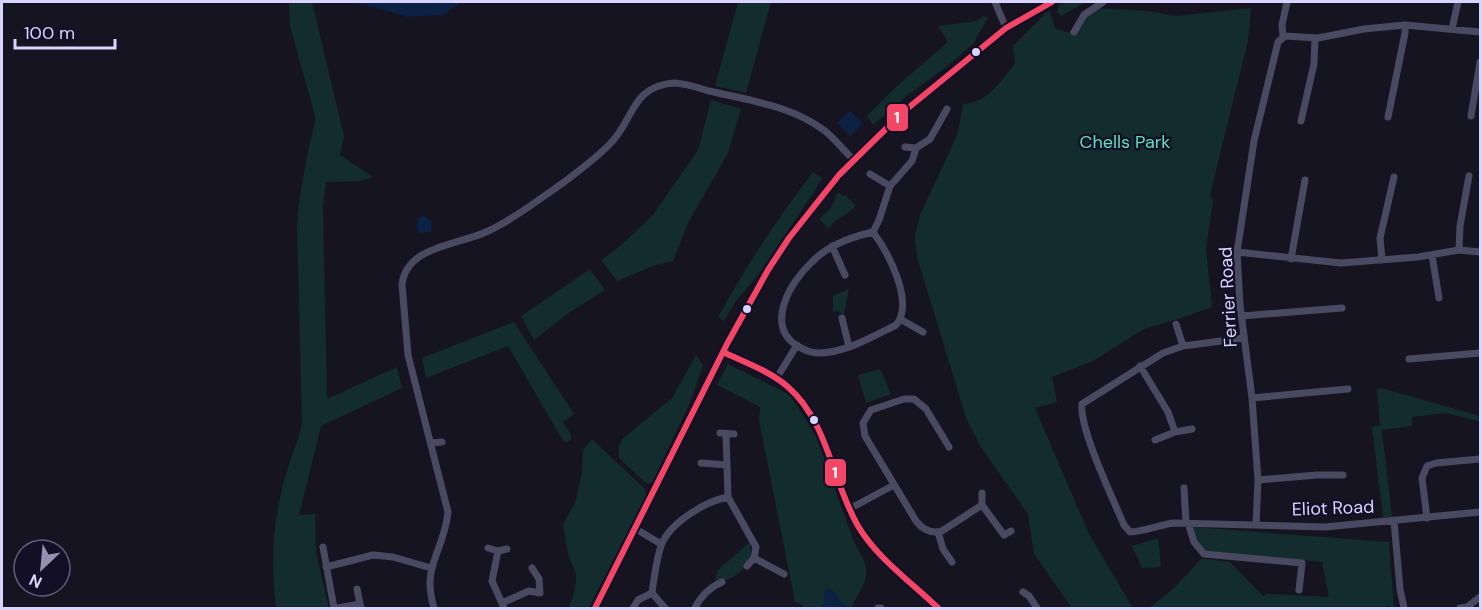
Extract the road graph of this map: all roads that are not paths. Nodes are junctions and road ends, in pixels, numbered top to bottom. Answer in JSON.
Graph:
{"nodes":[{"id":1,"x":995,"y":2,"type":"edge"},
{"id":2,"x":1052,"y":2,"type":"edge"},
{"id":3,"x":1103,"y":2,"type":"edge"},
{"id":4,"x":1287,"y":2,"type":"edge"},
{"id":5,"x":1458,"y":2,"type":"edge"},
{"id":6,"x":1405,"y":25,"type":"junction"},
{"id":7,"x":1006,"y":28,"type":"junction"},
{"id":8,"x":1452,"y":29,"type":"junction"},
{"id":9,"x":1074,"y":32,"type":"dead end"},
{"id":10,"x":1480,"y":32,"type":"edge"},
{"id":11,"x":1283,"y":36,"type":"junction"},
{"id":12,"x":1315,"y":38,"type":"junction"},
{"id":13,"x":1480,"y":62,"type":"edge"},
{"id":14,"x":947,"y":109,"type":"dead end"},
{"id":15,"x":1471,"y":116,"type":"dead end"},
{"id":16,"x":1388,"y":117,"type":"dead end"},
{"id":17,"x":1301,"y":121,"type":"dead end"},
{"id":18,"x":905,"y":147,"type":"dead end"},
{"id":19,"x":916,"y":148,"type":"junction"},
{"id":20,"x":854,"y":160,"type":"junction"},
{"id":21,"x":870,"y":174,"type":"dead end"},
{"id":22,"x":1469,"y":176,"type":"dead end"},
{"id":23,"x":1394,"y":177,"type":"dead end"},
{"id":24,"x":1305,"y":180,"type":"dead end"},
{"id":25,"x":890,"y":186,"type":"junction"},
{"id":26,"x":873,"y":232,"type":"junction"},
{"id":27,"x":832,"y":246,"type":"junction"},
{"id":28,"x":1459,"y":250,"type":"junction"},
{"id":29,"x":1238,"y":252,"type":"junction"},
{"id":30,"x":1480,"y":252,"type":"edge"},
{"id":31,"x":1432,"y":255,"type":"junction"},
{"id":32,"x":1291,"y":259,"type":"junction"},
{"id":33,"x":1382,"y":260,"type":"junction"},
{"id":34,"x":845,"y":275,"type":"dead end"},
{"id":35,"x":1439,"y":298,"type":"dead end"},
{"id":36,"x":1342,"y":308,"type":"dead end"},
{"id":37,"x":1242,"y":316,"type":"junction"},
{"id":38,"x":842,"y":318,"type":"dead end"},
{"id":39,"x":900,"y":320,"type":"junction"},
{"id":40,"x":1176,"y":324,"type":"dead end"},
{"id":41,"x":923,"y":332,"type":"dead end"},
{"id":42,"x":1244,"y":338,"type":"junction"},
{"id":43,"x":797,"y":345,"type":"junction"},
{"id":44,"x":1183,"y":346,"type":"junction"},
{"id":45,"x":849,"y":347,"type":"junction"},
{"id":46,"x":723,"y":352,"type":"junction"},
{"id":47,"x":1480,"y":352,"type":"edge"},
{"id":48,"x":1409,"y":359,"type":"dead end"},
{"id":49,"x":1140,"y":366,"type":"junction"},
{"id":50,"x":776,"y":379,"type":"junction"},
{"id":51,"x":1348,"y":389,"type":"dead end"},
{"id":52,"x":1252,"y":398,"type":"junction"},
{"id":53,"x":1192,"y":429,"type":"dead end"},
{"id":54,"x":1175,"y":432,"type":"junction"},
{"id":55,"x":726,"y":434,"type":"dead end"},
{"id":56,"x":1155,"y":440,"type":"dead end"},
{"id":57,"x":442,"y":442,"type":"dead end"},
{"id":58,"x":431,"y":443,"type":"junction"},
{"id":59,"x":949,"y":447,"type":"dead end"},
{"id":60,"x":1480,"y":459,"type":"edge"},
{"id":61,"x":702,"y":465,"type":"dead end"},
{"id":62,"x":727,"y":465,"type":"junction"},
{"id":63,"x":1343,"y":475,"type":"dead end"},
{"id":64,"x":1258,"y":480,"type":"junction"},
{"id":65,"x":894,"y":485,"type":"junction"},
{"id":66,"x":1184,"y":488,"type":"dead end"},
{"id":67,"x":982,"y":493,"type":"dead end"},
{"id":68,"x":728,"y":497,"type":"junction"},
{"id":69,"x":982,"y":505,"type":"junction"},
{"id":70,"x":849,"y":509,"type":"junction"},
{"id":71,"x":1480,"y":512,"type":"edge"},
{"id":72,"x":1427,"y":518,"type":"junction"},
{"id":73,"x":1395,"y":520,"type":"junction"},
{"id":74,"x":1187,"y":523,"type":"junction"},
{"id":75,"x":1256,"y":525,"type":"junction"},
{"id":76,"x":636,"y":529,"type":"junction"},
{"id":77,"x":1011,"y":531,"type":"dead end"},
{"id":78,"x":938,"y":532,"type":"junction"},
{"id":79,"x":661,"y":544,"type":"junction"},
{"id":80,"x":323,"y":547,"type":"dead end"},
{"id":81,"x":488,"y":548,"type":"dead end"},
{"id":82,"x":507,"y":549,"type":"dead end"},
{"id":83,"x":498,"y":551,"type":"junction"},
{"id":84,"x":754,"y":558,"type":"junction"},
{"id":85,"x":952,"y":562,"type":"dead end"},
{"id":86,"x":747,"y":566,"type":"dead end"},
{"id":87,"x":326,"y":567,"type":"junction"},
{"id":88,"x":430,"y":568,"type":"junction"},
{"id":89,"x":532,"y":568,"type":"dead end"},
{"id":90,"x":784,"y":574,"type":"dead end"},
{"id":91,"x":722,"y":582,"type":"dead end"},
{"id":92,"x":357,"y":589,"type":"dead end"},
{"id":93,"x":1299,"y":590,"type":"dead end"},
{"id":94,"x":1023,"y":592,"type":"dead end"},
{"id":95,"x":652,"y":593,"type":"junction"},
{"id":96,"x":1480,"y":597,"type":"edge"},
{"id":97,"x":360,"y":606,"type":"edge"},
{"id":98,"x":503,"y":606,"type":"edge"},
{"id":99,"x":933,"y":607,"type":"edge"},
{"id":100,"x":336,"y":609,"type":"edge"},
{"id":101,"x":434,"y":609,"type":"edge"},
{"id":102,"x":595,"y":609,"type":"edge"},
{"id":103,"x":633,"y":609,"type":"edge"},
{"id":104,"x":665,"y":609,"type":"edge"},
{"id":105,"x":695,"y":609,"type":"edge"},
{"id":106,"x":1038,"y":609,"type":"edge"},
{"id":107,"x":1404,"y":609,"type":"edge"},
{"id":108,"x":1460,"y":609,"type":"edge"}],
"edges":[{"from":1,"to":7,"type":"street"},
{"from":2,"to":7,"type":"street"},
{"from":3,"to":9,"type":"street"},
{"from":4,"to":11,"type":"street","name":"Ferrier Road"},
{"from":5,"to":8,"type":"street"},
{"from":6,"to":8,"type":"street"},
{"from":6,"to":12,"type":"street"},
{"from":6,"to":16,"type":"street"},
{"from":7,"to":20,"type":"street"},
{"from":8,"to":10,"type":"street"},
{"from":11,"to":12,"type":"street"},
{"from":11,"to":29,"type":"street","name":"Ferrier Road"},
{"from":12,"to":17,"type":"street"},
{"from":13,"to":15,"type":"street"},
{"from":14,"to":19,"type":"street"},
{"from":18,"to":19,"type":"street"},
{"from":19,"to":25,"type":"street"},
{"from":20,"to":46,"type":"street"},
{"from":20,"to":58,"type":"street"},
{"from":21,"to":25,"type":"street"},
{"from":22,"to":28,"type":"street"},
{"from":23,"to":33,"type":"street"},
{"from":24,"to":32,"type":"street"},
{"from":25,"to":26,"type":"street"},
{"from":26,"to":27,"type":"street"},
{"from":26,"to":39,"type":"street"},
{"from":27,"to":34,"type":"street"},
{"from":27,"to":43,"type":"street"},
{"from":28,"to":30,"type":"street"},
{"from":28,"to":31,"type":"street"},
{"from":29,"to":32,"type":"street"},
{"from":29,"to":37,"type":"street","name":"Ferrier Road"},
{"from":31,"to":33,"type":"street"},
{"from":31,"to":35,"type":"street"},
{"from":32,"to":33,"type":"street"},
{"from":36,"to":37,"type":"street"},
{"from":37,"to":42,"type":"street","name":"Ferrier Road"},
{"from":38,"to":45,"type":"street"},
{"from":39,"to":41,"type":"street"},
{"from":39,"to":45,"type":"street"},
{"from":40,"to":44,"type":"street"},
{"from":42,"to":44,"type":"street"},
{"from":42,"to":52,"type":"street","name":"Ferrier Road"},
{"from":43,"to":45,"type":"street"},
{"from":43,"to":50,"type":"street"},
{"from":44,"to":49,"type":"street"},
{"from":46,"to":50,"type":"street"},
{"from":46,"to":76,"type":"street"},
{"from":47,"to":48,"type":"street"},
{"from":49,"to":54,"type":"street"},
{"from":49,"to":74,"type":"street","name":"Eliot Road"},
{"from":50,"to":70,"type":"street"},
{"from":51,"to":52,"type":"street"},
{"from":52,"to":64,"type":"street","name":"Ferrier Road"},
{"from":53,"to":54,"type":"street"},
{"from":54,"to":56,"type":"street"},
{"from":55,"to":62,"type":"street"},
{"from":57,"to":58,"type":"street"},
{"from":58,"to":88,"type":"street"},
{"from":59,"to":65,"type":"street"},
{"from":60,"to":72,"type":"street"},
{"from":61,"to":62,"type":"street"},
{"from":62,"to":68,"type":"street"},
{"from":63,"to":64,"type":"street"},
{"from":64,"to":75,"type":"street","name":"Ferrier Road"},
{"from":65,"to":70,"type":"street"},
{"from":65,"to":78,"type":"street"},
{"from":66,"to":74,"type":"street"},
{"from":67,"to":69,"type":"street"},
{"from":68,"to":79,"type":"street"},
{"from":68,"to":84,"type":"street"},
{"from":69,"to":77,"type":"street"},
{"from":69,"to":78,"type":"street"},
{"from":70,"to":99,"type":"street"},
{"from":71,"to":72,"type":"street","name":"Eliot Road"},
{"from":72,"to":73,"type":"street","name":"Eliot Road"},
{"from":73,"to":75,"type":"street","name":"Eliot Road"},
{"from":73,"to":107,"type":"street"},
{"from":74,"to":75,"type":"street","name":"Eliot Road"},
{"from":74,"to":93,"type":"street"},
{"from":76,"to":79,"type":"street"},
{"from":76,"to":102,"type":"street"},
{"from":78,"to":85,"type":"street"},
{"from":79,"to":95,"type":"street"},
{"from":80,"to":87,"type":"street"},
{"from":81,"to":83,"type":"street"},
{"from":82,"to":83,"type":"street"},
{"from":83,"to":98,"type":"street"},
{"from":84,"to":86,"type":"street"},
{"from":84,"to":90,"type":"street"},
{"from":87,"to":88,"type":"street"},
{"from":87,"to":100,"type":"street"},
{"from":88,"to":101,"type":"street"},
{"from":89,"to":98,"type":"street"},
{"from":91,"to":105,"type":"street"},
{"from":92,"to":97,"type":"street"},
{"from":94,"to":106,"type":"street"},
{"from":95,"to":103,"type":"street"},
{"from":95,"to":104,"type":"street"},
{"from":96,"to":108,"type":"street"},
{"from":97,"to":100,"type":"street"}]}
